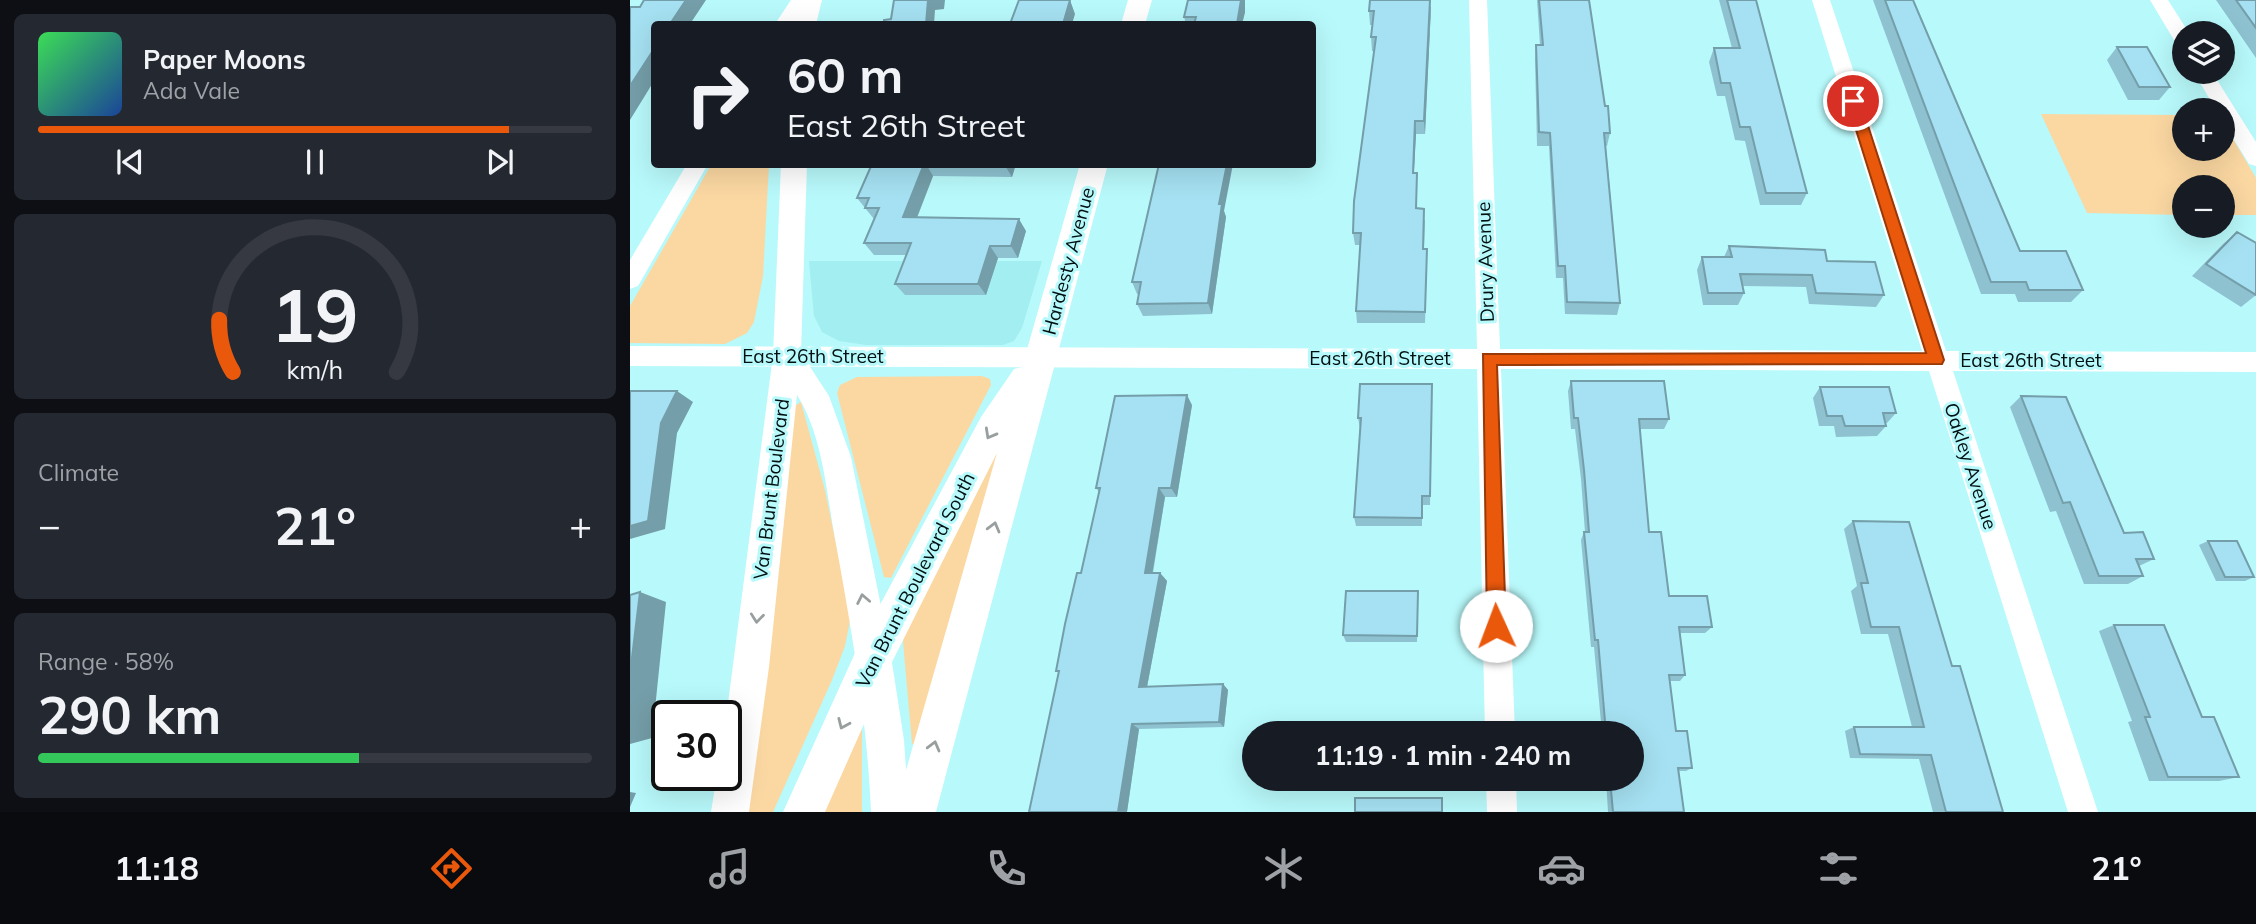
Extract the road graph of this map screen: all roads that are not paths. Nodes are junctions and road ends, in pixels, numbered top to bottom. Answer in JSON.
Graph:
{"nodes":[{"id":1,"x":800,"y":0,"type":"edge"},
{"id":2,"x":811,"y":0,"type":"edge"},
{"id":3,"x":1140,"y":0,"type":"edge"},
{"id":4,"x":1478,"y":0,"type":"edge"},
{"id":5,"x":1821,"y":0,"type":"edge"},
{"id":6,"x":2159,"y":0,"type":"edge"},
{"id":7,"x":786,"y":21,"type":"edge"},
{"id":8,"x":805,"y":21,"type":"edge"},
{"id":9,"x":1134,"y":21,"type":"edge"},
{"id":10,"x":2172,"y":21,"type":"edge"},
{"id":11,"x":2210,"y":84,"type":"edge"},
{"id":12,"x":2256,"y":159,"type":"edge"},
{"id":13,"x":696,"y":168,"type":"edge"},
{"id":14,"x":794,"y":168,"type":"edge"},
{"id":15,"x":1093,"y":168,"type":"edge"},
{"id":16,"x":630,"y":280,"type":"edge"},
{"id":17,"x":630,"y":355,"type":"edge"},
{"id":18,"x":787,"y":355,"type":"junction"},
{"id":19,"x":1041,"y":357,"type":"junction"},
{"id":20,"x":1489,"y":359,"type":"junction"},
{"id":21,"x":1936,"y":360,"type":"junction"},
{"id":22,"x":2256,"y":362,"type":"edge"},
{"id":23,"x":874,"y":656,"type":"junction"},
{"id":24,"x":1500,"y":721,"type":"edge"},
{"id":25,"x":1501,"y":791,"type":"edge"},
{"id":26,"x":730,"y":812,"type":"edge"},
{"id":27,"x":804,"y":812,"type":"edge"},
{"id":28,"x":890,"y":812,"type":"edge"},
{"id":29,"x":915,"y":812,"type":"edge"},
{"id":30,"x":1502,"y":812,"type":"edge"},
{"id":31,"x":2083,"y":812,"type":"edge"}],
"edges":[{"from":1,"to":7,"type":"street"},
{"from":2,"to":8,"type":"street"},
{"from":3,"to":9,"type":"main road"},
{"from":4,"to":20,"type":"street","name":"Drury Avenue"},
{"from":5,"to":21,"type":"street","name":"Oakley Avenue"},
{"from":6,"to":10,"type":"street"},
{"from":11,"to":12,"type":"street"},
{"from":13,"to":16,"type":"street"},
{"from":14,"to":18,"type":"street","name":"Van Brunt Boulevard"},
{"from":15,"to":19,"type":"main road","name":"Hardesty Avenue"},
{"from":17,"to":18,"type":"street","name":"East 26th Street"},
{"from":18,"to":19,"type":"street","name":"East 26th Street"},
{"from":23,"to":18,"type":"street","one_way":true},
{"from":18,"to":26,"type":"street","name":"Van Brunt Boulevard","one_way":true},
{"from":19,"to":20,"type":"street","name":"East 26th Street"},
{"from":19,"to":23,"type":"main road","name":"Van Brunt Boulevard South","one_way":true},
{"from":29,"to":19,"type":"main road","one_way":true},
{"from":20,"to":21,"type":"street","name":"East 26th Street"},
{"from":20,"to":24,"type":"street","name":"Drury Avenue"},
{"from":21,"to":22,"type":"street","name":"East 26th Street"},
{"from":21,"to":31,"type":"street","name":"Oakley Avenue"},
{"from":23,"to":27,"type":"main road","name":"Van Brunt Boulevard South","one_way":true},
{"from":23,"to":28,"type":"street"},
{"from":25,"to":30,"type":"street"}]}
